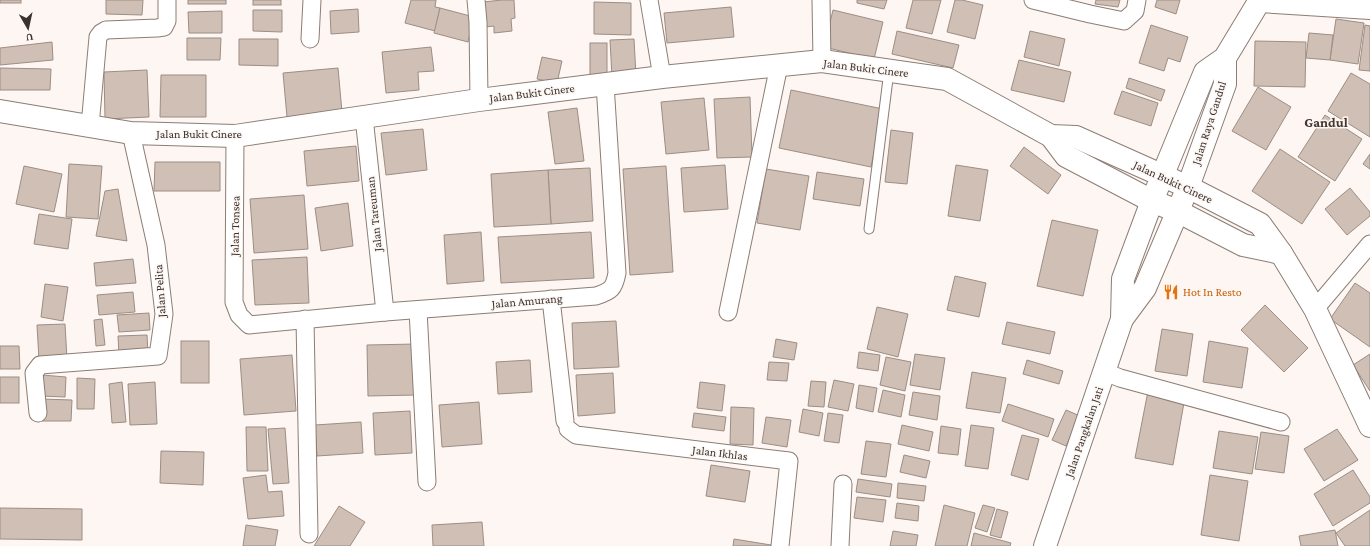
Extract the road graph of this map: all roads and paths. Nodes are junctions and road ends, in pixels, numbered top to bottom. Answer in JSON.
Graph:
{"nodes":[{"id":1,"x":167,"y":0,"type":"edge"},
{"id":2,"x":312,"y":0,"type":"edge"},
{"id":3,"x":476,"y":0,"type":"edge"},
{"id":4,"x":649,"y":0,"type":"edge"},
{"id":5,"x":821,"y":0,"type":"edge"},
{"id":6,"x":1033,"y":0,"type":"edge"},
{"id":7,"x":1137,"y":0,"type":"edge"},
{"id":8,"x":1260,"y":0,"type":"edge"},
{"id":9,"x":1370,"y":8,"type":"edge"},
{"id":10,"x":310,"y":38,"type":"dead end"},
{"id":11,"x":1225,"y":58,"type":"junction"},
{"id":12,"x":822,"y":61,"type":"junction"},
{"id":13,"x":779,"y":65,"type":"junction"},
{"id":14,"x":889,"y":70,"type":"junction"},
{"id":15,"x":662,"y":76,"type":"junction"},
{"id":16,"x":605,"y":84,"type":"junction"},
{"id":17,"x":479,"y":100,"type":"junction"},
{"id":18,"x":0,"y":111,"type":"edge"},
{"id":19,"x":364,"y":117,"type":"junction"},
{"id":20,"x":90,"y":126,"type":"junction"},
{"id":21,"x":130,"y":133,"type":"junction"},
{"id":22,"x":235,"y":136,"type":"junction"},
{"id":23,"x":1051,"y":136,"type":"junction"},
{"id":24,"x":1162,"y":176,"type":"junction"},
{"id":25,"x":1188,"y":187,"type":"junction"},
{"id":26,"x":1152,"y":201,"type":"junction"},
{"id":27,"x":1177,"y":211,"type":"junction"},
{"id":28,"x":869,"y":229,"type":"dead end"},
{"id":29,"x":1370,"y":244,"type":"edge"},
{"id":30,"x":1281,"y":253,"type":"junction"},
{"id":31,"x":551,"y":299,"type":"junction"},
{"id":32,"x":1314,"y":309,"type":"junction"},
{"id":33,"x":418,"y":310,"type":"junction"},
{"id":34,"x":385,"y":312,"type":"junction"},
{"id":35,"x":728,"y":312,"type":"dead end"},
{"id":36,"x":239,"y":315,"type":"joint"},
{"id":37,"x":305,"y":319,"type":"junction"},
{"id":38,"x":1122,"y":319,"type":"junction"},
{"id":39,"x":1105,"y":372,"type":"junction"},
{"id":40,"x":38,"y":413,"type":"dead end"},
{"id":41,"x":1281,"y":422,"type":"dead end"},
{"id":42,"x":1370,"y":425,"type":"edge"},
{"id":43,"x":427,"y":482,"type":"dead end"},
{"id":44,"x":843,"y":484,"type":"dead end"},
{"id":45,"x":308,"y":534,"type":"dead end"},
{"id":46,"x":780,"y":546,"type":"edge"},
{"id":47,"x":840,"y":546,"type":"edge"},
{"id":48,"x":1045,"y":546,"type":"edge"}],
"edges":[{"from":1,"to":20,"type":"street"},
{"from":2,"to":10,"type":"street"},
{"from":3,"to":17,"type":"street"},
{"from":4,"to":15,"type":"street"},
{"from":5,"to":12,"type":"street"},
{"from":6,"to":7,"type":"street"},
{"from":8,"to":9,"type":"street"},
{"from":8,"to":11,"type":"street","name":"Jalan Raya Gandul"},
{"from":11,"to":24,"type":"street","name":"Jalan Raya Gandul"},
{"from":11,"to":25,"type":"street","name":"Jalan Raya Gandul"},
{"from":12,"to":13,"type":"street","name":"Jalan Bukit Cinere"},
{"from":12,"to":14,"type":"street","name":"Jalan Bukit Cinere"},
{"from":13,"to":15,"type":"street","name":"Jalan Bukit Cinere"},
{"from":13,"to":35,"type":"street"},
{"from":14,"to":23,"type":"street","name":"Jalan Bukit Cinere"},
{"from":14,"to":28,"type":"lane"},
{"from":15,"to":16,"type":"street","name":"Jalan Bukit Cinere"},
{"from":16,"to":17,"type":"street","name":"Jalan Bukit Cinere"},
{"from":16,"to":31,"type":"street","name":"Jalan Amurang"},
{"from":17,"to":19,"type":"street","name":"Jalan Bukit Cinere"},
{"from":18,"to":20,"type":"street","name":"Jalan Bukit Cinere"},
{"from":19,"to":22,"type":"street","name":"Jalan Bukit Cinere"},
{"from":19,"to":34,"type":"street","name":"Jalan Tareuman"},
{"from":20,"to":21,"type":"street","name":"Jalan Bukit Cinere"},
{"from":21,"to":22,"type":"street","name":"Jalan Bukit Cinere"},
{"from":21,"to":40,"type":"street","name":"Jalan Pelita"},
{"from":22,"to":36,"type":"street","name":"Jalan Tonsea"},
{"from":23,"to":24,"type":"street","name":"Jalan Bukit Cinere"},
{"from":23,"to":26,"type":"street","name":"Jalan Bukit Cinere"},
{"from":24,"to":25,"type":"street","name":"Jalan Bukit Cinere"},
{"from":24,"to":26,"type":"street","name":"Jalan Pangkalan Jati"},
{"from":25,"to":27,"type":"street","name":"Jalan Pangkalan Jati"},
{"from":25,"to":30,"type":"street","name":"Jalan Bukit Cinere"},
{"from":26,"to":27,"type":"street","name":"Jalan Bukit Cinere"},
{"from":26,"to":38,"type":"street","name":"Jalan Pangkalan Jati"},
{"from":27,"to":30,"type":"street","name":"Jalan Bukit Cinere"},
{"from":27,"to":38,"type":"street","name":"Jalan Pangkalan Jati"},
{"from":29,"to":32,"type":"street"},
{"from":30,"to":32,"type":"street","name":"Jalan Bukit Cinere"},
{"from":31,"to":33,"type":"street","name":"Jalan Amurang"},
{"from":31,"to":46,"type":"street","name":"Jalan Ikhlas"},
{"from":32,"to":42,"type":"street","name":"Jalan Bukit Cinere"},
{"from":33,"to":34,"type":"street","name":"Jalan Amurang"},
{"from":33,"to":43,"type":"street"},
{"from":34,"to":37,"type":"street","name":"Jalan Amurang"},
{"from":36,"to":37,"type":"street","name":"Jalan Amurang"},
{"from":37,"to":45,"type":"street"},
{"from":38,"to":39,"type":"street","name":"Jalan Pangkalan Jati"},
{"from":39,"to":41,"type":"street"},
{"from":39,"to":48,"type":"street","name":"Jalan Pangkalan Jati"},
{"from":44,"to":47,"type":"street"}]}
